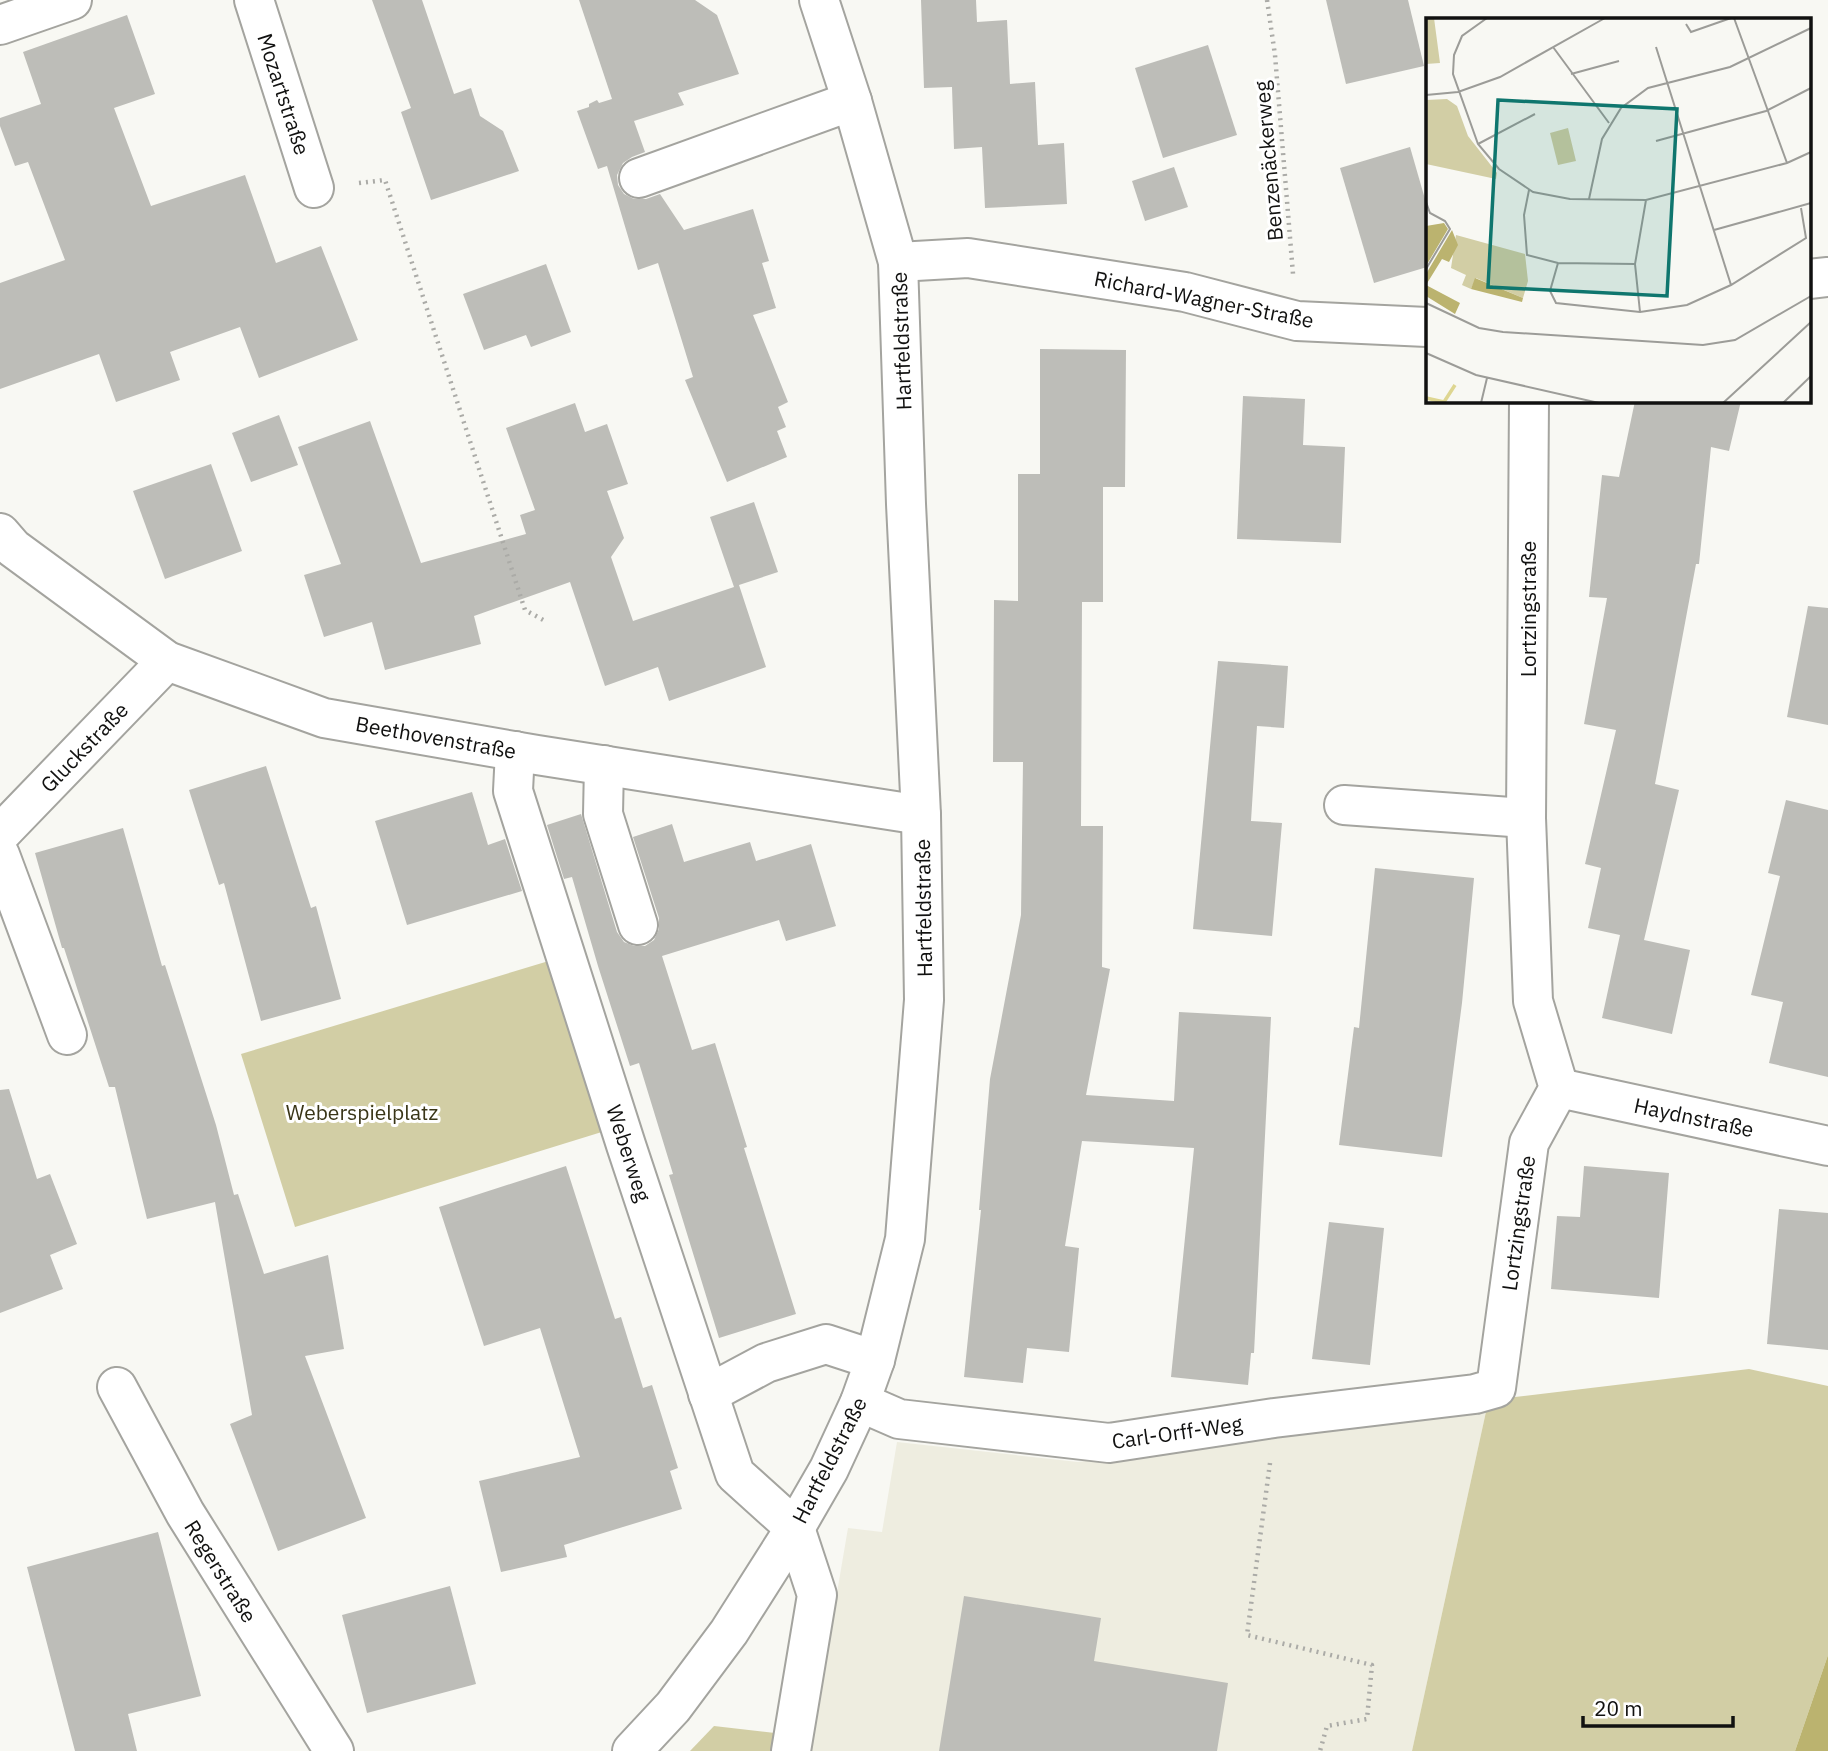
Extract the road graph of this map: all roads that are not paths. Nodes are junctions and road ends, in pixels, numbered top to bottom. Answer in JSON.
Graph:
{"nodes":[{"id":1,"x":72,"y":0,"type":"edge"},
{"id":2,"x":254,"y":0,"type":"edge"},
{"id":3,"x":819,"y":0,"type":"edge"},
{"id":4,"x":0,"y":25,"type":"edge"},
{"id":5,"x":852,"y":101,"type":"junction"},
{"id":6,"x":639,"y":178,"type":"dead end"},
{"id":7,"x":314,"y":188,"type":"road end"},
{"id":8,"x":898,"y":262,"type":"junction"},
{"id":9,"x":1426,"y":327,"type":"edge"},
{"id":10,"x":1529,"y":402,"type":"edge"},
{"id":11,"x":0,"y":533,"type":"edge"},
{"id":12,"x":167,"y":661,"type":"junction"},
{"id":13,"x":514,"y":751,"type":"junction"},
{"id":14,"x":604,"y":765,"type":"junction"},
{"id":15,"x":1344,"y":805,"type":"dead end"},
{"id":16,"x":920,"y":815,"type":"junction"},
{"id":17,"x":1526,"y":818,"type":"junction"},
{"id":18,"x":0,"y":834,"type":"edge"},
{"id":19,"x":0,"y":855,"type":"edge"},
{"id":20,"x":638,"y":925,"type":"dead end"},
{"id":21,"x":67,"y":1035,"type":"dead end"},
{"id":22,"x":1559,"y":1088,"type":"junction"},
{"id":23,"x":1828,"y":1146,"type":"edge"},
{"id":24,"x":876,"y":1360,"type":"junction"},
{"id":25,"x":117,"y":1387,"type":"dead end"},
{"id":26,"x":1496,"y":1388,"type":"joint"},
{"id":27,"x":708,"y":1394,"type":"junction"},
{"id":28,"x":860,"y":1402,"type":"junction"},
{"id":29,"x":795,"y":1528,"type":"junction"},
{"id":30,"x":334,"y":1751,"type":"edge"},
{"id":31,"x":632,"y":1751,"type":"edge"},
{"id":32,"x":790,"y":1751,"type":"edge"}],
"edges":[{"from":1,"to":4,"type":"street"},
{"from":2,"to":7,"type":"street","name":"Mozartstraße"},
{"from":3,"to":5,"type":"street","name":"Hartfeldstraße"},
{"from":5,"to":6,"type":"street"},
{"from":5,"to":8,"type":"street","name":"Hartfeldstraße"},
{"from":8,"to":9,"type":"street","name":"Richard-Wagner-Straße"},
{"from":8,"to":16,"type":"street","name":"Hartfeldstraße"},
{"from":10,"to":17,"type":"street","name":"Lortzingstraße"},
{"from":11,"to":12,"type":"street","name":"Beethovenstraße"},
{"from":12,"to":13,"type":"street","name":"Beethovenstraße"},
{"from":12,"to":18,"type":"street","name":"Gluckstraße"},
{"from":13,"to":14,"type":"street","name":"Beethovenstraße"},
{"from":13,"to":27,"type":"street","name":"Weberweg"},
{"from":14,"to":16,"type":"street","name":"Beethovenstraße"},
{"from":14,"to":20,"type":"street"},
{"from":15,"to":17,"type":"street"},
{"from":16,"to":24,"type":"street","name":"Hartfeldstraße"},
{"from":17,"to":22,"type":"street","name":"Lortzingstraße"},
{"from":19,"to":21,"type":"street"},
{"from":22,"to":23,"type":"street","name":"Haydnstraße"},
{"from":22,"to":26,"type":"street","name":"Lortzingstraße"},
{"from":24,"to":27,"type":"street"},
{"from":24,"to":28,"type":"street","name":"Hartfeldstraße"},
{"from":25,"to":30,"type":"street","name":"Regerstraße"},
{"from":26,"to":28,"type":"street","name":"Carl-Orff-Weg"},
{"from":27,"to":29,"type":"street","name":"Weberweg"},
{"from":28,"to":29,"type":"street","name":"Hartfeldstraße"},
{"from":29,"to":31,"type":"street","name":"Hartfeldstraße"},
{"from":29,"to":32,"type":"street"}]}
